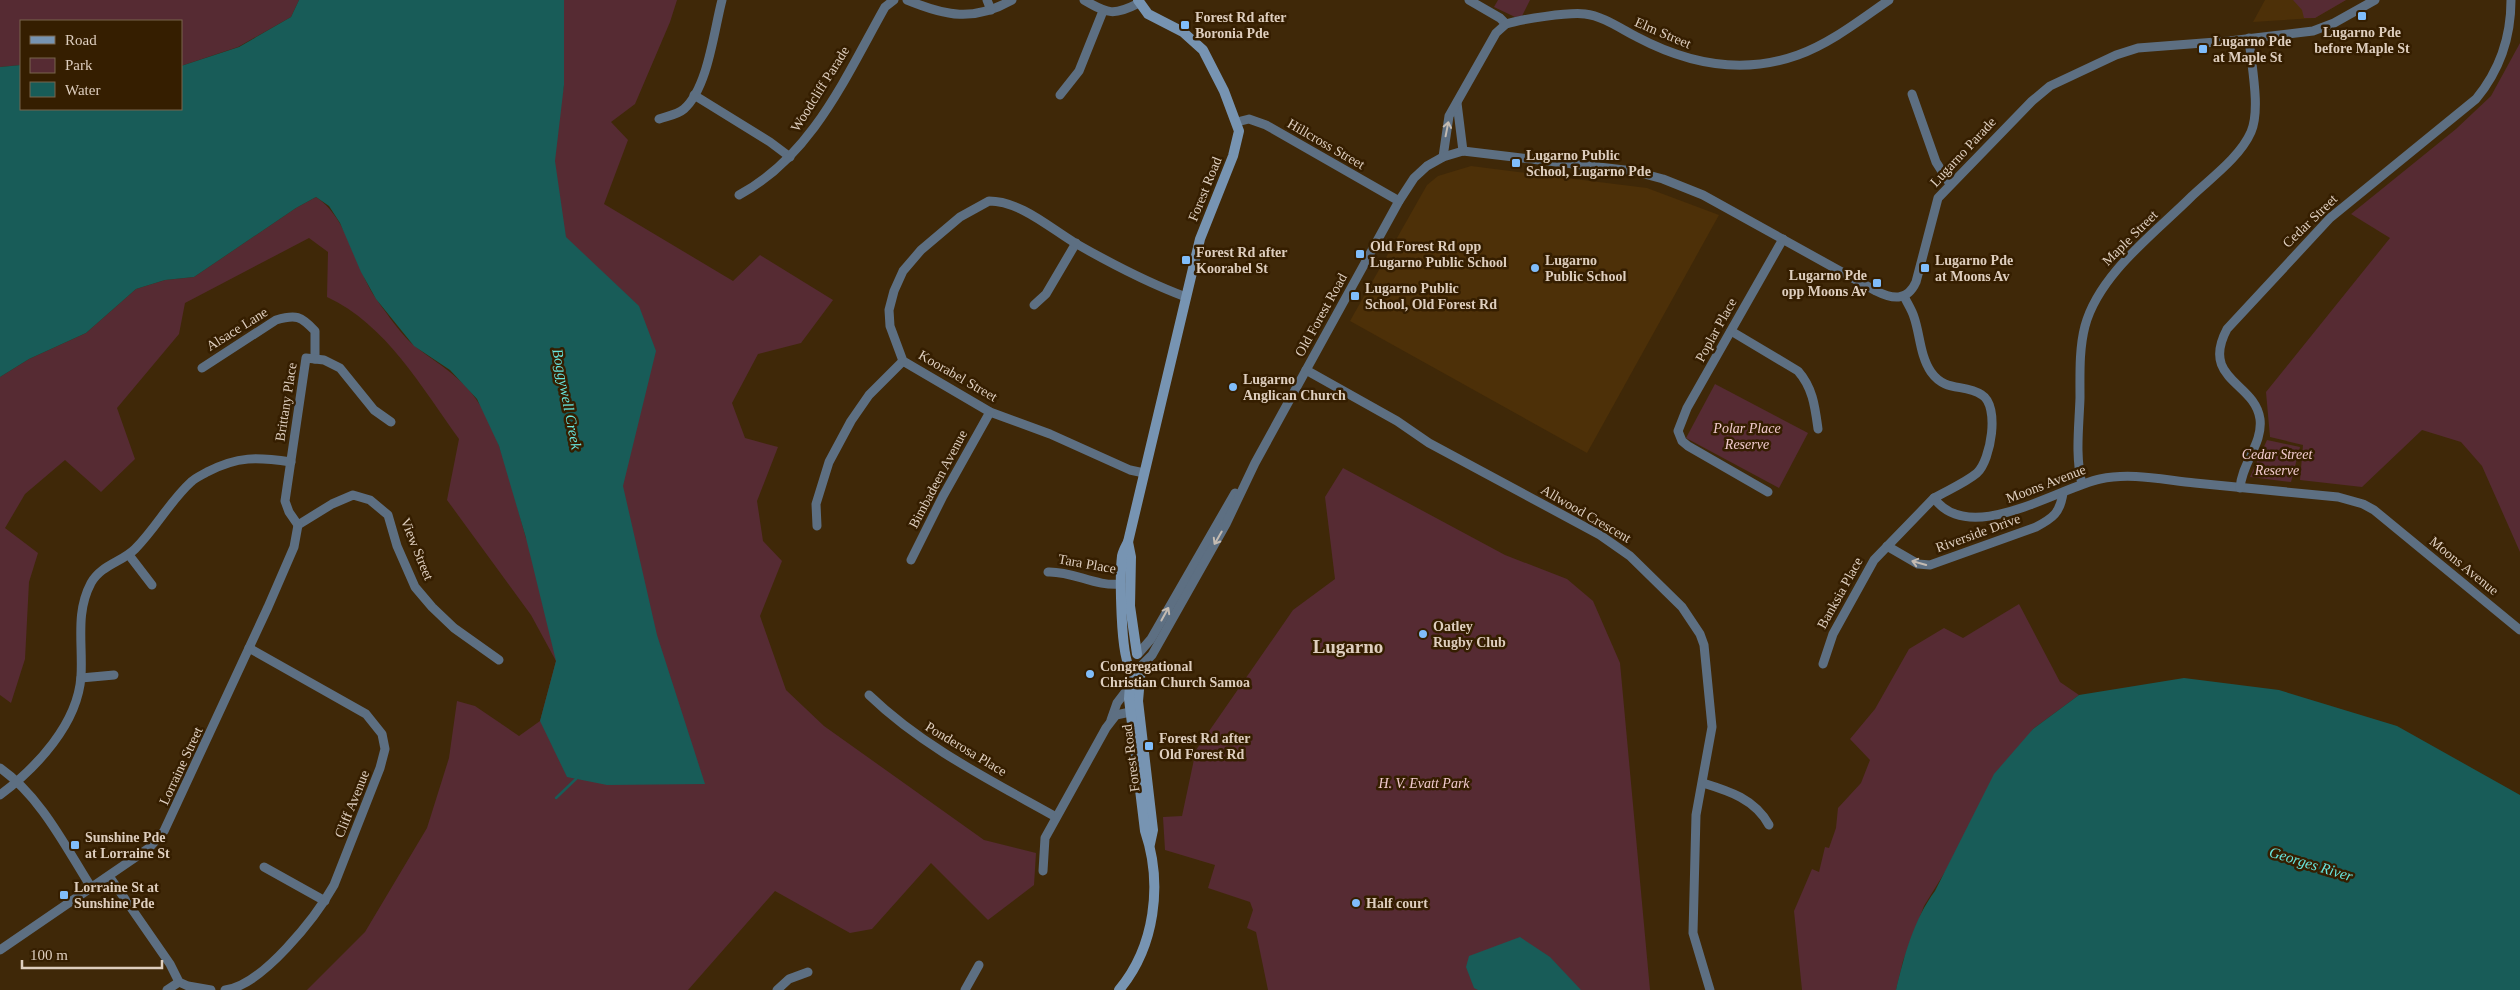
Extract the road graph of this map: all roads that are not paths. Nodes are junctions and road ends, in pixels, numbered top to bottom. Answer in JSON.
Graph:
{"nodes":[{"id":1,"x":722,"y":0,"type":"edge"},
{"id":2,"x":906,"y":0,"type":"edge"},
{"id":3,"x":988,"y":0,"type":"edge"},
{"id":4,"x":1012,"y":0,"type":"edge"},
{"id":5,"x":1084,"y":0,"type":"edge"},
{"id":6,"x":1468,"y":0,"type":"edge"},
{"id":7,"x":1889,"y":0,"type":"edge"},
{"id":8,"x":2375,"y":0,"type":"edge"},
{"id":9,"x":2511,"y":0,"type":"edge"},
{"id":10,"x":891,"y":1,"type":"edge"},
{"id":11,"x":1139,"y":2,"type":"edge"},
{"id":12,"x":991,"y":10,"type":"junction"},
{"id":13,"x":1103,"y":10,"type":"junction"},
{"id":14,"x":1506,"y":24,"type":"junction"},
{"id":15,"x":2249,"y":38,"type":"junction"},
{"id":16,"x":1912,"y":94,"type":"dead end"},
{"id":17,"x":694,"y":95,"type":"junction"},
{"id":18,"x":1060,"y":95,"type":"dead end"},
{"id":19,"x":1457,"y":103,"type":"junction"},
{"id":20,"x":659,"y":119,"type":"dead end"},
{"id":21,"x":1237,"y":122,"type":"junction"},
{"id":22,"x":1463,"y":151,"type":"junction"},
{"id":23,"x":790,"y":157,"type":"junction"},
{"id":24,"x":1443,"y":157,"type":"junction"},
{"id":25,"x":1950,"y":184,"type":"junction"},
{"id":26,"x":739,"y":195,"type":"dead end"},
{"id":27,"x":1399,"y":202,"type":"junction"},
{"id":28,"x":1783,"y":239,"type":"junction"},
{"id":29,"x":1076,"y":243,"type":"junction"},
{"id":30,"x":1904,"y":296,"type":"junction"},
{"id":31,"x":1186,"y":297,"type":"junction"},
{"id":32,"x":1034,"y":305,"type":"dead end"},
{"id":33,"x":1731,"y":331,"type":"junction"},
{"id":34,"x":315,"y":359,"type":"junction"},
{"id":35,"x":904,"y":361,"type":"junction"},
{"id":36,"x":202,"y":368,"type":"dead end"},
{"id":37,"x":1306,"y":370,"type":"junction"},
{"id":38,"x":990,"y":412,"type":"junction"},
{"id":39,"x":391,"y":422,"type":"dead end"},
{"id":40,"x":1818,"y":429,"type":"dead end"},
{"id":41,"x":291,"y":462,"type":"junction"},
{"id":42,"x":1255,"y":463,"type":"junction"},
{"id":43,"x":1144,"y":473,"type":"junction"},
{"id":44,"x":2082,"y":484,"type":"junction"},
{"id":45,"x":2240,"y":488,"type":"junction"},
{"id":46,"x":1768,"y":492,"type":"dead end"},
{"id":47,"x":2063,"y":493,"type":"junction"},
{"id":48,"x":1934,"y":498,"type":"junction"},
{"id":49,"x":298,"y":525,"type":"junction"},
{"id":50,"x":817,"y":526,"type":"dead end"},
{"id":51,"x":1128,"y":542,"type":"junction"},
{"id":52,"x":1888,"y":546,"type":"junction"},
{"id":53,"x":129,"y":555,"type":"junction"},
{"id":54,"x":911,"y":560,"type":"dead end"},
{"id":55,"x":1048,"y":572,"type":"dead end"},
{"id":56,"x":1121,"y":584,"type":"junction"},
{"id":57,"x":152,"y":585,"type":"dead end"},
{"id":58,"x":2520,"y":630,"type":"edge"},
{"id":59,"x":1134,"y":633,"type":"junction"},
{"id":60,"x":1154,"y":634,"type":"junction"},
{"id":61,"x":250,"y":648,"type":"junction"},
{"id":62,"x":1137,"y":654,"type":"junction"},
{"id":63,"x":499,"y":660,"type":"dead end"},
{"id":64,"x":1823,"y":664,"type":"dead end"},
{"id":65,"x":1135,"y":666,"type":"junction"},
{"id":66,"x":114,"y":675,"type":"dead end"},
{"id":67,"x":81,"y":678,"type":"junction"},
{"id":68,"x":1130,"y":686,"type":"junction"},
{"id":69,"x":869,"y":695,"type":"dead end"},
{"id":70,"x":1135,"y":711,"type":"junction"},
{"id":71,"x":1110,"y":722,"type":"junction"},
{"id":72,"x":0,"y":768,"type":"edge"},
{"id":73,"x":18,"y":781,"type":"junction"},
{"id":74,"x":1703,"y":783,"type":"junction"},
{"id":75,"x":0,"y":795,"type":"edge"},
{"id":76,"x":1056,"y":817,"type":"junction"},
{"id":77,"x":1769,"y":825,"type":"dead end"},
{"id":78,"x":264,"y":867,"type":"dead end"},
{"id":79,"x":1043,"y":871,"type":"dead end"},
{"id":80,"x":109,"y":876,"type":"junction"},
{"id":81,"x":92,"y":887,"type":"junction"},
{"id":82,"x":325,"y":901,"type":"junction"},
{"id":83,"x":0,"y":950,"type":"edge"},
{"id":84,"x":979,"y":966,"type":"dead end"},
{"id":85,"x":808,"y":972,"type":"dead end"},
{"id":86,"x":179,"y":982,"type":"junction"},
{"id":87,"x":167,"y":990,"type":"edge"},
{"id":88,"x":211,"y":990,"type":"edge"},
{"id":89,"x":225,"y":990,"type":"edge"},
{"id":90,"x":777,"y":990,"type":"edge"},
{"id":91,"x":965,"y":990,"type":"edge"},
{"id":92,"x":1118,"y":990,"type":"edge"},
{"id":93,"x":1710,"y":990,"type":"edge"}],
"edges":[{"from":1,"to":17,"type":"street"},
{"from":2,"to":12,"type":"street"},
{"from":3,"to":12,"type":"street"},
{"from":4,"to":12,"type":"street"},
{"from":5,"to":13,"type":"street"},
{"from":6,"to":14,"type":"street"},
{"from":7,"to":14,"type":"street","name":"Elm Street"},
{"from":8,"to":15,"type":"street","name":"Lugarno Parade"},
{"from":9,"to":45,"type":"street","name":"Cedar Street"},
{"from":10,"to":23,"type":"street","name":"Woodcliff Parade"},
{"from":11,"to":13,"type":"street"},
{"from":11,"to":21,"type":"street","name":"Forest Road"},
{"from":13,"to":18,"type":"street"},
{"from":14,"to":19,"type":"street"},
{"from":15,"to":25,"type":"street","name":"Lugarno Parade"},
{"from":15,"to":44,"type":"street","name":"Maple Street"},
{"from":16,"to":25,"type":"street"},
{"from":17,"to":20,"type":"street"},
{"from":17,"to":23,"type":"street"},
{"from":19,"to":22,"type":"street"},
{"from":24,"to":19,"type":"street","one_way":true},
{"from":21,"to":27,"type":"street","name":"Hillcross Street"},
{"from":21,"to":31,"type":"street","name":"Forest Road"},
{"from":22,"to":24,"type":"street","name":"Old Forest Road"},
{"from":22,"to":28,"type":"street"},
{"from":23,"to":26,"type":"street","name":"Woodcliff Parade"},
{"from":24,"to":27,"type":"street","name":"Old Forest Road"},
{"from":25,"to":30,"type":"street","name":"Lugarno Parade"},
{"from":27,"to":37,"type":"street","name":"Old Forest Road"},
{"from":28,"to":30,"type":"street"},
{"from":28,"to":33,"type":"street","name":"Poplar Place"},
{"from":29,"to":31,"type":"street","name":"Koorabel Street"},
{"from":29,"to":32,"type":"street"},
{"from":29,"to":35,"type":"street","name":"Koorabel Street"},
{"from":30,"to":48,"type":"street"},
{"from":31,"to":43,"type":"street","name":"Forest Road"},
{"from":33,"to":40,"type":"street"},
{"from":33,"to":46,"type":"street","name":"Poplar Place"},
{"from":34,"to":36,"type":"street","name":"Alsace Lane"},
{"from":34,"to":39,"type":"street","name":"Brittany Place"},
{"from":34,"to":41,"type":"street","name":"Brittany Place"},
{"from":35,"to":38,"type":"street","name":"Koorabel Street"},
{"from":35,"to":50,"type":"street"},
{"from":37,"to":42,"type":"street","name":"Old Forest Road"},
{"from":37,"to":74,"type":"street","name":"Allwood Crescent"},
{"from":38,"to":43,"type":"street","name":"Koorabel Street"},
{"from":38,"to":54,"type":"street","name":"Bimbadeen Avenue"},
{"from":41,"to":49,"type":"street","name":"Brittany Place"},
{"from":41,"to":53,"type":"street"},
{"from":60,"to":42,"type":"street","name":"Old Forest Road","one_way":true},
{"from":42,"to":65,"type":"street","name":"Old Forest Road","one_way":true},
{"from":43,"to":51,"type":"street","name":"Forest Road"},
{"from":44,"to":45,"type":"street","name":"Moons Avenue"},
{"from":44,"to":47,"type":"street","name":"Moons Avenue"},
{"from":45,"to":58,"type":"street","name":"Moons Avenue"},
{"from":47,"to":48,"type":"street","name":"Moons Avenue"},
{"from":47,"to":52,"type":"street","name":"Riverside Drive","one_way":true},
{"from":48,"to":52,"type":"street","name":"Banksia Place"},
{"from":49,"to":61,"type":"street","name":"Lorraine Street"},
{"from":49,"to":63,"type":"street","name":"View Street"},
{"from":51,"to":56,"type":"street","name":"Forest Road"},
{"from":51,"to":59,"type":"street","name":"Forest Road"},
{"from":52,"to":64,"type":"street","name":"Banksia Place"},
{"from":53,"to":57,"type":"street"},
{"from":53,"to":67,"type":"street"},
{"from":55,"to":56,"type":"street","name":"Tara Place"},
{"from":56,"to":65,"type":"street","name":"Forest Road"},
{"from":59,"to":60,"type":"street"},
{"from":59,"to":62,"type":"street","name":"Forest Road"},
{"from":60,"to":62,"type":"street","name":"Old Forest Road"},
{"from":61,"to":80,"type":"street","name":"Lorraine Street"},
{"from":61,"to":82,"type":"street","name":"Cliff Avenue"},
{"from":62,"to":65,"type":"street"},
{"from":65,"to":68,"type":"street","name":"Forest Road"},
{"from":65,"to":70,"type":"street","name":"Forest Road"},
{"from":66,"to":67,"type":"street"},
{"from":67,"to":73,"type":"street"},
{"from":68,"to":70,"type":"street","name":"Forest Road"},
{"from":68,"to":71,"type":"street"},
{"from":69,"to":76,"type":"street","name":"Ponderosa Place"},
{"from":70,"to":71,"type":"street"},
{"from":70,"to":92,"type":"street","name":"Forest Road"},
{"from":71,"to":76,"type":"street"},
{"from":72,"to":73,"type":"street"},
{"from":73,"to":75,"type":"street"},
{"from":73,"to":81,"type":"street"},
{"from":74,"to":77,"type":"street"},
{"from":74,"to":93,"type":"street","name":"Allwood Crescent"},
{"from":76,"to":79,"type":"street"},
{"from":78,"to":82,"type":"street"},
{"from":80,"to":81,"type":"street","name":"Lorraine Street"},
{"from":80,"to":86,"type":"street"},
{"from":81,"to":83,"type":"street","name":"Lorraine Street"},
{"from":82,"to":89,"type":"street","name":"Cliff Avenue"},
{"from":84,"to":91,"type":"street"},
{"from":85,"to":90,"type":"street"},
{"from":86,"to":87,"type":"street"},
{"from":86,"to":88,"type":"street"}]}
